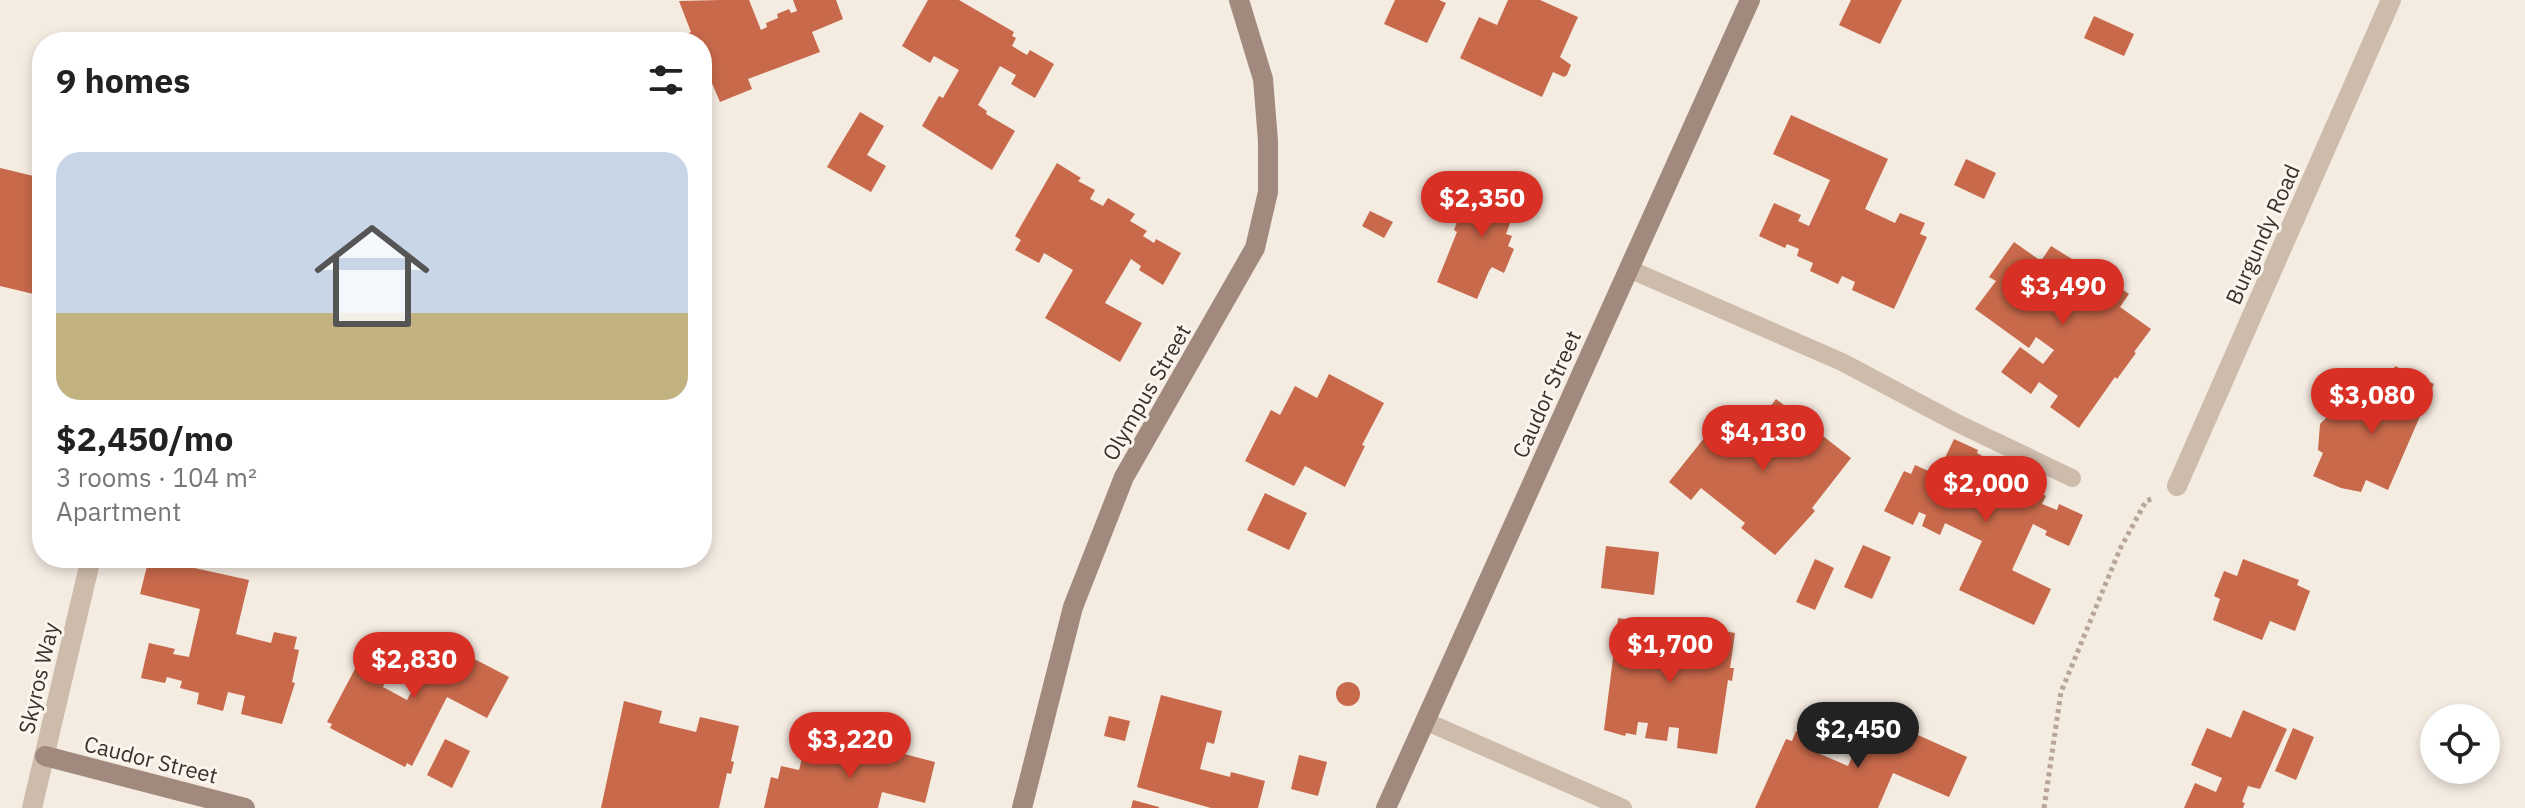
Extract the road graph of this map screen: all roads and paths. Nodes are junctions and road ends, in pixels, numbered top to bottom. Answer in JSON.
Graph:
{"nodes":[{"id":1,"x":1239,"y":0,"type":"edge"},
{"id":2,"x":1750,"y":0,"type":"edge"},
{"id":3,"x":2391,"y":0,"type":"edge"},
{"id":4,"x":1629,"y":269,"type":"junction"},
{"id":5,"x":2072,"y":478,"type":"dead end"},
{"id":6,"x":2177,"y":486,"type":"joint"},
{"id":7,"x":89,"y":568,"type":"edge"},
{"id":8,"x":1425,"y":721,"type":"junction"},
{"id":9,"x":45,"y":756,"type":"junction"},
{"id":10,"x":32,"y":808,"type":"edge"},
{"id":11,"x":245,"y":808,"type":"edge"},
{"id":12,"x":1022,"y":808,"type":"edge"},
{"id":13,"x":1386,"y":808,"type":"edge"},
{"id":14,"x":1623,"y":808,"type":"edge"},
{"id":15,"x":2044,"y":808,"type":"edge"}],
"edges":[{"from":1,"to":12,"type":"street","name":"Olympus Street"},
{"from":2,"to":4,"type":"street","name":"Caudor Street"},
{"from":3,"to":6,"type":"street","name":"Burgundy Road"},
{"from":4,"to":5,"type":"lane"},
{"from":4,"to":8,"type":"street","name":"Caudor Street"},
{"from":6,"to":15,"type":"path"},
{"from":7,"to":9,"type":"street","name":"Skyros Way"},
{"from":8,"to":13,"type":"street","name":"Caudor Street"},
{"from":8,"to":14,"type":"lane"},
{"from":9,"to":10,"type":"street","name":"Skyros Way"},
{"from":9,"to":11,"type":"street","name":"Caudor Street"}]}
